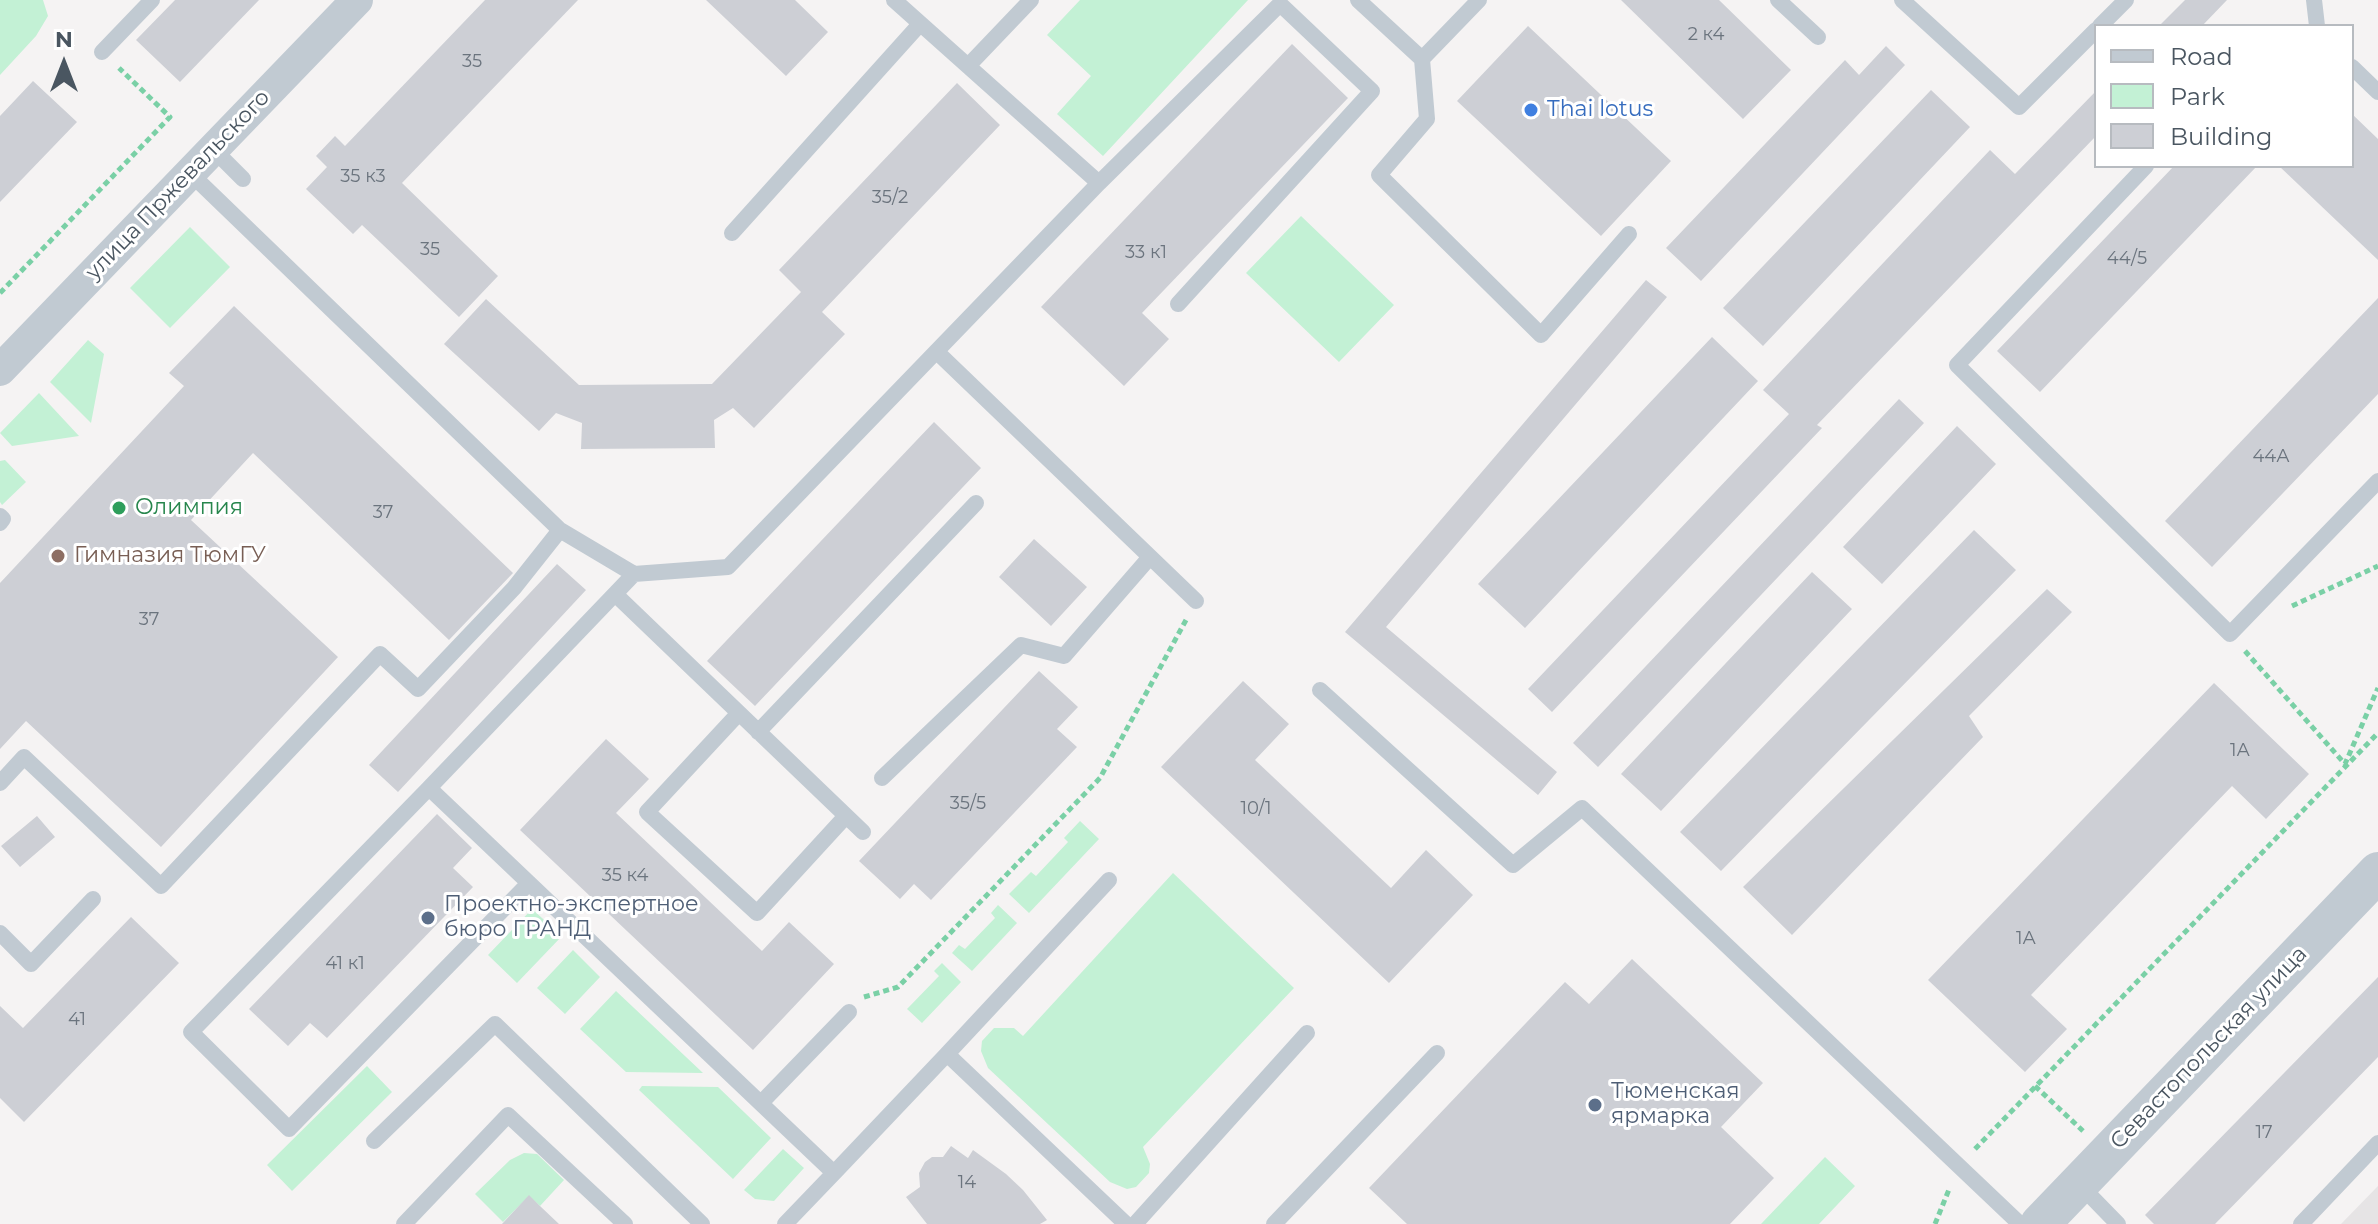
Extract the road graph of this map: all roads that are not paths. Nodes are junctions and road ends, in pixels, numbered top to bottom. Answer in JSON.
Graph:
{"nodes":[{"id":1,"x":152,"y":0,"type":"edge"},
{"id":2,"x":357,"y":0,"type":"edge"},
{"id":3,"x":894,"y":0,"type":"edge"},
{"id":4,"x":1031,"y":0,"type":"edge"},
{"id":5,"x":1358,"y":0,"type":"edge"},
{"id":6,"x":1479,"y":0,"type":"edge"},
{"id":7,"x":1778,"y":0,"type":"edge"},
{"id":8,"x":1902,"y":0,"type":"edge"},
{"id":9,"x":2126,"y":0,"type":"edge"},
{"id":10,"x":2314,"y":0,"type":"edge"},
{"id":11,"x":920,"y":24,"type":"junction"},
{"id":12,"x":2102,"y":24,"type":"edge"},
{"id":13,"x":2317,"y":24,"type":"edge"},
{"id":14,"x":2094,"y":32,"type":"edge"},
{"id":15,"x":1818,"y":37,"type":"dead end"},
{"id":16,"x":102,"y":52,"type":"road end"},
{"id":17,"x":1422,"y":59,"type":"junction"},
{"id":18,"x":968,"y":66,"type":"junction"},
{"id":19,"x":2354,"y":69,"type":"edge"},
{"id":20,"x":2378,"y":92,"type":"edge"},
{"id":21,"x":213,"y":149,"type":"junction"},
{"id":22,"x":2144,"y":168,"type":"edge"},
{"id":23,"x":190,"y":173,"type":"junction"},
{"id":24,"x":243,"y":179,"type":"dead end"},
{"id":25,"x":1099,"y":183,"type":"junction"},
{"id":26,"x":732,"y":233,"type":"dead end"},
{"id":27,"x":1629,"y":234,"type":"dead end"},
{"id":28,"x":1178,"y":304,"type":"dead end"},
{"id":29,"x":938,"y":353,"type":"junction"},
{"id":30,"x":0,"y":370,"type":"edge"},
{"id":31,"x":2378,"y":481,"type":"edge"},
{"id":32,"x":976,"y":503,"type":"dead end"},
{"id":33,"x":0,"y":516,"type":"edge"},
{"id":34,"x":0,"y":523,"type":"edge"},
{"id":35,"x":560,"y":530,"type":"junction"},
{"id":36,"x":1150,"y":557,"type":"junction"},
{"id":37,"x":634,"y":574,"type":"junction"},
{"id":38,"x":615,"y":594,"type":"junction"},
{"id":39,"x":1196,"y":601,"type":"road end"},
{"id":40,"x":1320,"y":690,"type":"dead end"},
{"id":41,"x":739,"y":713,"type":"junction"},
{"id":42,"x":758,"y":732,"type":"junction"},
{"id":43,"x":882,"y":778,"type":"dead end"},
{"id":44,"x":0,"y":783,"type":"edge"},
{"id":45,"x":429,"y":788,"type":"junction"},
{"id":46,"x":846,"y":816,"type":"junction"},
{"id":47,"x":863,"y":832,"type":"dead end"},
{"id":48,"x":2378,"y":872,"type":"edge"},
{"id":49,"x":1109,"y":880,"type":"dead end"},
{"id":50,"x":529,"y":883,"type":"junction"},
{"id":51,"x":93,"y":899,"type":"dead end"},
{"id":52,"x":0,"y":933,"type":"edge"},
{"id":53,"x":849,"y":1012,"type":"road end"},
{"id":54,"x":1307,"y":1033,"type":"dead end"},
{"id":55,"x":1437,"y":1053,"type":"dead end"},
{"id":56,"x":947,"y":1054,"type":"junction"},
{"id":57,"x":761,"y":1103,"type":"junction"},
{"id":58,"x":374,"y":1141,"type":"dead end"},
{"id":59,"x":2378,"y":1143,"type":"edge"},
{"id":60,"x":834,"y":1173,"type":"junction"},
{"id":61,"x":2079,"y":1184,"type":"junction"},
{"id":62,"x":404,"y":1224,"type":"edge"},
{"id":63,"x":625,"y":1224,"type":"edge"},
{"id":64,"x":702,"y":1224,"type":"edge"},
{"id":65,"x":785,"y":1224,"type":"edge"},
{"id":66,"x":1126,"y":1224,"type":"edge"},
{"id":67,"x":1135,"y":1224,"type":"edge"},
{"id":68,"x":1274,"y":1224,"type":"edge"},
{"id":69,"x":2020,"y":1224,"type":"edge"},
{"id":70,"x":2040,"y":1224,"type":"edge"},
{"id":71,"x":2118,"y":1224,"type":"edge"},
{"id":72,"x":2301,"y":1224,"type":"edge"}],
"edges":[{"from":1,"to":16,"type":"lane"},
{"from":2,"to":21,"type":"street","name":"улица Пржевальского"},
{"from":3,"to":11,"type":"lane"},
{"from":4,"to":18,"type":"lane"},
{"from":5,"to":17,"type":"lane"},
{"from":6,"to":17,"type":"lane"},
{"from":7,"to":15,"type":"lane"},
{"from":8,"to":14,"type":"lane"},
{"from":9,"to":12,"type":"lane"},
{"from":10,"to":13,"type":"lane"},
{"from":11,"to":18,"type":"lane"},
{"from":11,"to":26,"type":"lane"},
{"from":17,"to":27,"type":"lane"},
{"from":18,"to":25,"type":"lane"},
{"from":19,"to":20,"type":"lane"},
{"from":21,"to":23,"type":"street","name":"улица Пржевальского"},
{"from":21,"to":24,"type":"lane"},
{"from":22,"to":31,"type":"lane"},
{"from":23,"to":30,"type":"street","name":"улица Пржевальского"},
{"from":23,"to":35,"type":"lane"},
{"from":25,"to":28,"type":"lane"},
{"from":25,"to":29,"type":"lane"},
{"from":29,"to":36,"type":"lane"},
{"from":29,"to":37,"type":"lane"},
{"from":32,"to":42,"type":"lane"},
{"from":33,"to":34,"type":"lane"},
{"from":35,"to":37,"type":"lane"},
{"from":35,"to":44,"type":"lane"},
{"from":36,"to":39,"type":"lane"},
{"from":36,"to":43,"type":"lane"},
{"from":37,"to":38,"type":"lane"},
{"from":38,"to":41,"type":"lane"},
{"from":38,"to":45,"type":"lane"},
{"from":40,"to":69,"type":"lane"},
{"from":41,"to":42,"type":"lane"},
{"from":41,"to":46,"type":"lane"},
{"from":42,"to":46,"type":"lane"},
{"from":45,"to":50,"type":"lane"},
{"from":45,"to":50,"type":"lane"},
{"from":46,"to":47,"type":"lane"},
{"from":48,"to":61,"type":"street","name":"Севастопольская улица"},
{"from":49,"to":56,"type":"lane"},
{"from":50,"to":57,"type":"lane"},
{"from":51,"to":52,"type":"lane"},
{"from":53,"to":57,"type":"lane"},
{"from":54,"to":67,"type":"lane"},
{"from":55,"to":68,"type":"lane"},
{"from":56,"to":60,"type":"lane"},
{"from":56,"to":66,"type":"lane"},
{"from":57,"to":60,"type":"lane"},
{"from":58,"to":64,"type":"lane"},
{"from":59,"to":72,"type":"lane"},
{"from":60,"to":65,"type":"lane"},
{"from":61,"to":70,"type":"street","name":"Севастопольская улица"},
{"from":61,"to":71,"type":"lane"},
{"from":62,"to":63,"type":"lane"}]}
